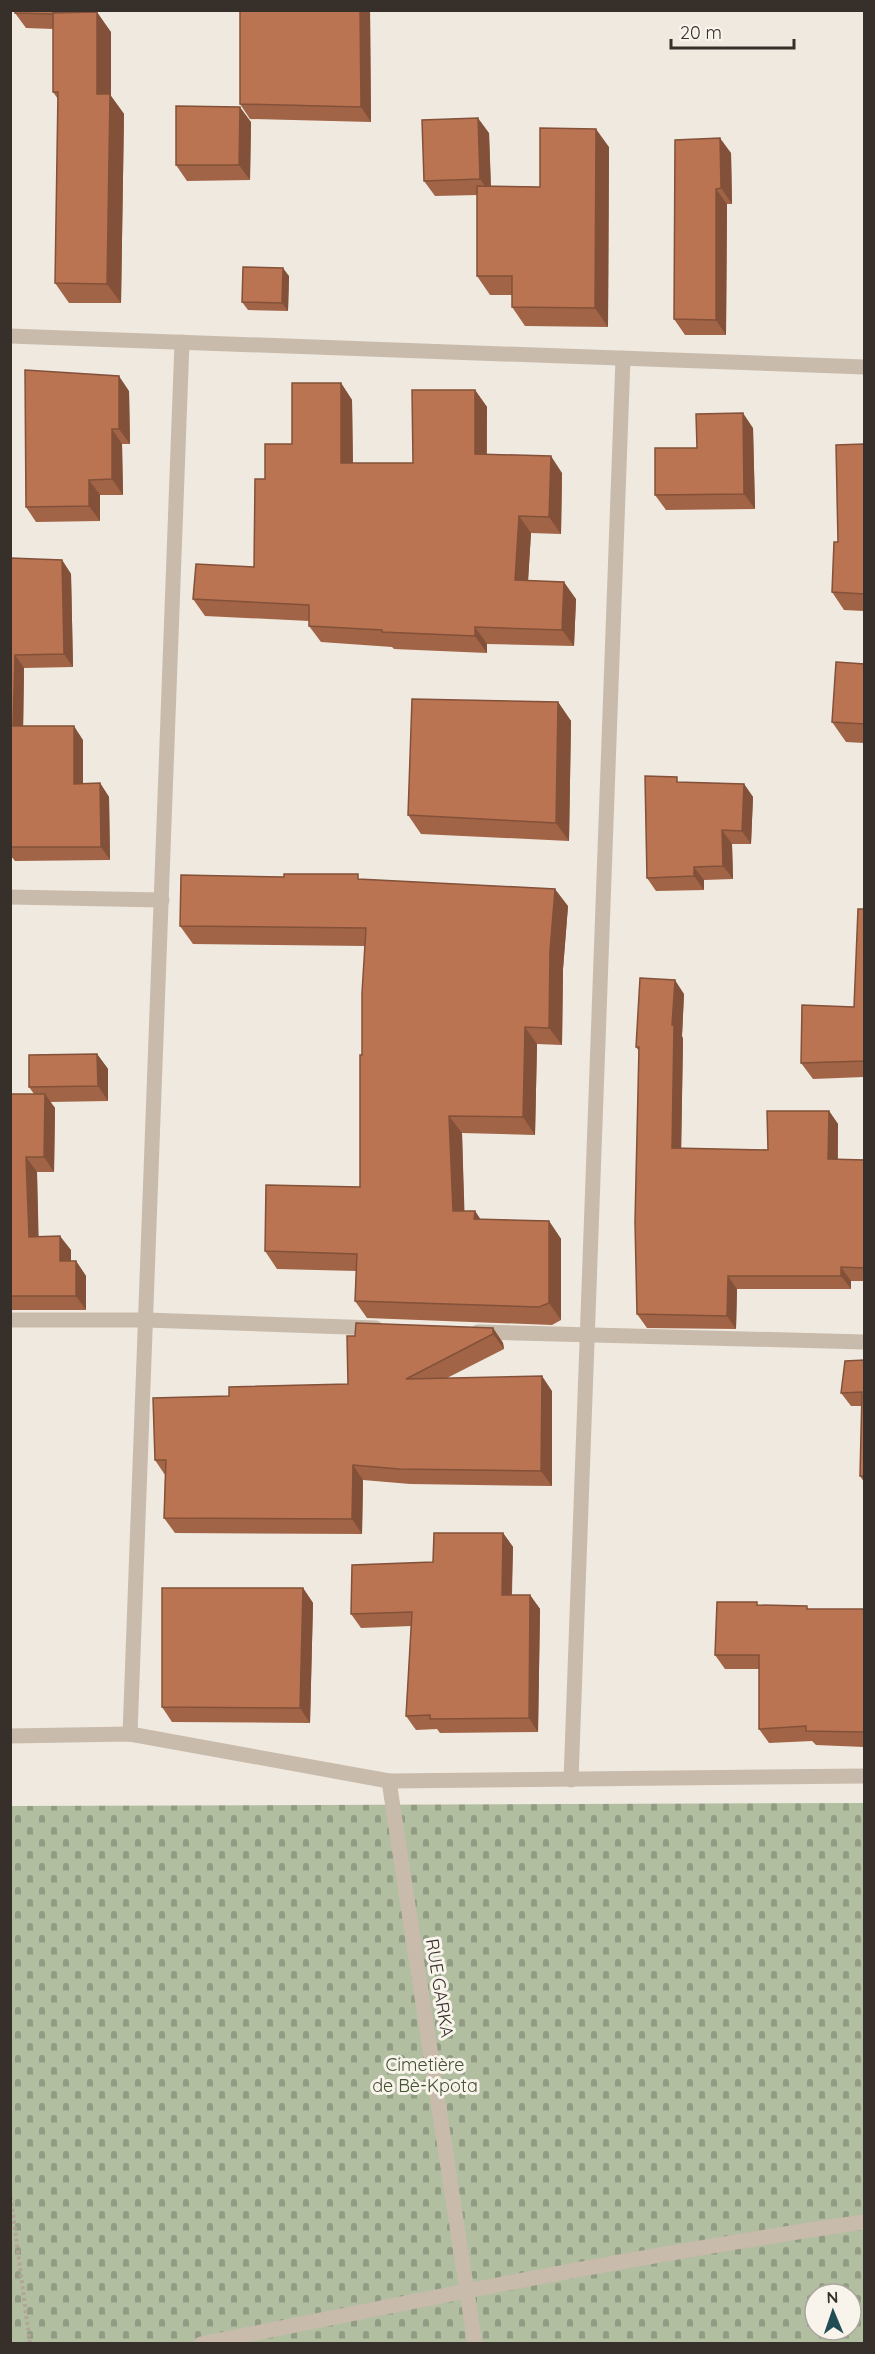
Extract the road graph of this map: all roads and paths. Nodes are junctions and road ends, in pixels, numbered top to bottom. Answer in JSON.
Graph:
{"nodes":[{"id":1,"x":10,"y":336,"type":"edge"},
{"id":2,"x":182,"y":342,"type":"junction"},
{"id":3,"x":623,"y":358,"type":"junction"},
{"id":4,"x":864,"y":367,"type":"edge"},
{"id":5,"x":10,"y":897,"type":"edge"},
{"id":6,"x":162,"y":900,"type":"junction"},
{"id":7,"x":10,"y":1320,"type":"edge"},
{"id":8,"x":146,"y":1320,"type":"junction"},
{"id":9,"x":396,"y":1329,"type":"edge"},
{"id":10,"x":468,"y":1332,"type":"edge"},
{"id":11,"x":587,"y":1336,"type":"junction"},
{"id":12,"x":864,"y":1342,"type":"edge"},
{"id":13,"x":130,"y":1734,"type":"junction"},
{"id":14,"x":10,"y":1736,"type":"edge"},
{"id":15,"x":864,"y":1776,"type":"edge"},
{"id":16,"x":571,"y":1780,"type":"junction"},
{"id":17,"x":389,"y":1781,"type":"junction"},
{"id":18,"x":10,"y":2192,"type":"edge"},
{"id":19,"x":864,"y":2222,"type":"edge"},
{"id":20,"x":465,"y":2291,"type":"junction"},
{"id":21,"x":30,"y":2343,"type":"edge"},
{"id":22,"x":201,"y":2343,"type":"edge"},
{"id":23,"x":475,"y":2343,"type":"edge"}],
"edges":[{"from":1,"to":2,"type":"street"},
{"from":2,"to":3,"type":"street"},
{"from":2,"to":6,"type":"street"},
{"from":3,"to":4,"type":"street"},
{"from":3,"to":11,"type":"street"},
{"from":5,"to":6,"type":"street"},
{"from":6,"to":8,"type":"street"},
{"from":7,"to":8,"type":"street"},
{"from":8,"to":9,"type":"street"},
{"from":8,"to":13,"type":"street"},
{"from":10,"to":11,"type":"street"},
{"from":11,"to":12,"type":"street"},
{"from":11,"to":16,"type":"street"},
{"from":13,"to":14,"type":"street"},
{"from":13,"to":17,"type":"street"},
{"from":15,"to":16,"type":"street"},
{"from":16,"to":17,"type":"street"},
{"from":17,"to":20,"type":"street","name":"RUE GARKA"},
{"from":18,"to":21,"type":"path"},
{"from":19,"to":20,"type":"street"},
{"from":20,"to":22,"type":"street"},
{"from":20,"to":23,"type":"street","name":"RUE GARKA"}]}
